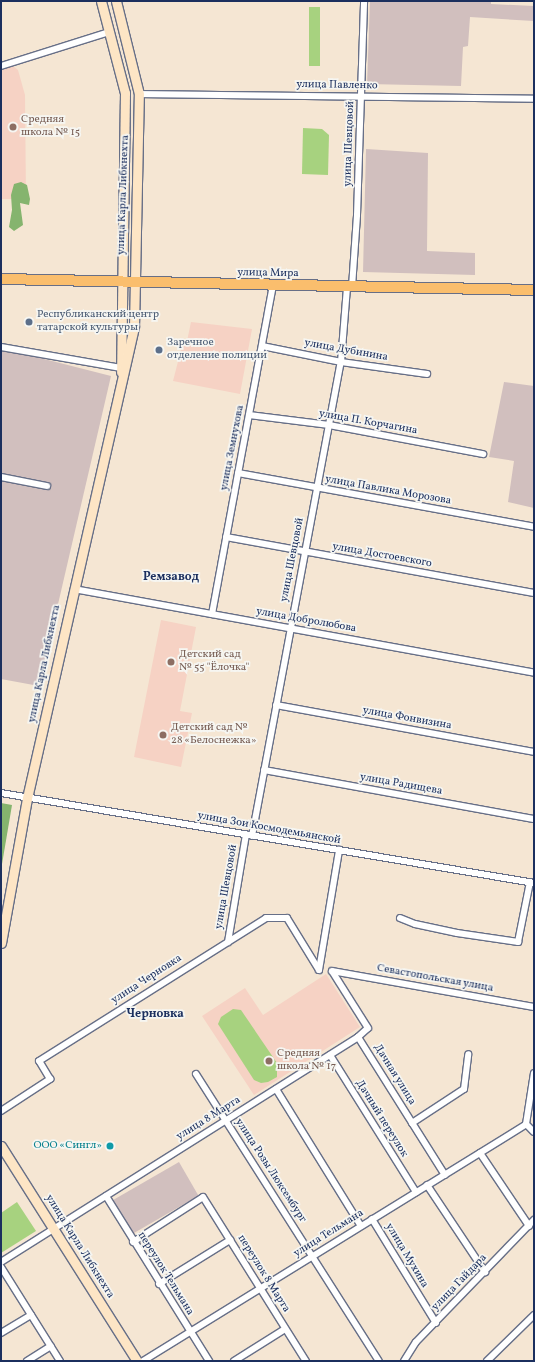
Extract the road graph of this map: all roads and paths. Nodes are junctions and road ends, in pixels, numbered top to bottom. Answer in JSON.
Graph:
{"nodes":[{"id":1,"x":101,"y":1,"type":"edge"},
{"id":2,"x":116,"y":1,"type":"edge"},
{"id":3,"x":364,"y":1,"type":"edge"},
{"id":4,"x":123,"y":28,"type":"junction"},
{"id":5,"x":110,"y":32,"type":"junction"},
{"id":6,"x":1,"y":66,"type":"edge"},
{"id":7,"x":139,"y":94,"type":"junction"},
{"id":8,"x":362,"y":97,"type":"junction"},
{"id":9,"x":534,"y":99,"type":"edge"},
{"id":10,"x":1,"y":279,"type":"edge"},
{"id":11,"x":122,"y":282,"type":"junction"},
{"id":12,"x":135,"y":282,"type":"junction"},
{"id":13,"x":272,"y":286,"type":"junction"},
{"id":14,"x":349,"y":288,"type":"junction"},
{"id":15,"x":534,"y":290,"type":"edge"},
{"id":16,"x":262,"y":346,"type":"junction"},
{"id":17,"x":1,"y":347,"type":"edge"},
{"id":18,"x":341,"y":362,"type":"junction"},
{"id":19,"x":121,"y":368,"type":"junction"},
{"id":20,"x":427,"y":374,"type":"dead end"},
{"id":21,"x":121,"y":392,"type":"junction"},
{"id":22,"x":249,"y":415,"type":"junction"},
{"id":23,"x":329,"y":424,"type":"junction"},
{"id":24,"x":483,"y":454,"type":"dead end"},
{"id":25,"x":238,"y":473,"type":"junction"},
{"id":26,"x":1,"y":477,"type":"edge"},
{"id":27,"x":47,"y":486,"type":"dead end"},
{"id":28,"x":317,"y":488,"type":"junction"},
{"id":29,"x":534,"y":527,"type":"edge"},
{"id":30,"x":226,"y":537,"type":"junction"},
{"id":31,"x":305,"y":552,"type":"junction"},
{"id":32,"x":74,"y":589,"type":"junction"},
{"id":33,"x":534,"y":593,"type":"edge"},
{"id":34,"x":212,"y":614,"type":"junction"},
{"id":35,"x":291,"y":628,"type":"junction"},
{"id":36,"x":534,"y":673,"type":"edge"},
{"id":37,"x":276,"y":705,"type":"junction"},
{"id":38,"x":534,"y":752,"type":"edge"},
{"id":39,"x":264,"y":770,"type":"junction"},
{"id":40,"x":1,"y":793,"type":"edge"},
{"id":41,"x":27,"y":798,"type":"junction"},
{"id":42,"x":534,"y":819,"type":"edge"},
{"id":43,"x":249,"y":835,"type":"junction"},
{"id":44,"x":339,"y":850,"type":"junction"},
{"id":45,"x":532,"y":883,"type":"edge"},
{"id":46,"x":400,"y":918,"type":"dead end"},
{"id":47,"x":228,"y":942,"type":"junction"},
{"id":48,"x":1,"y":943,"type":"edge"},
{"id":49,"x":534,"y":1007,"type":"edge"},
{"id":50,"x":358,"y":1037,"type":"junction"},
{"id":51,"x":468,"y":1054,"type":"dead end"},
{"id":52,"x":330,"y":1055,"type":"junction"},
{"id":53,"x":534,"y":1073,"type":"edge"},
{"id":54,"x":196,"y":1074,"type":"dead end"},
{"id":55,"x":276,"y":1089,"type":"junction"},
{"id":56,"x":1,"y":1111,"type":"edge"},
{"id":57,"x":226,"y":1120,"type":"junction"},
{"id":58,"x":412,"y":1123,"type":"junction"},
{"id":59,"x":526,"y":1124,"type":"junction"},
{"id":60,"x":534,"y":1132,"type":"edge"},
{"id":61,"x":1,"y":1146,"type":"edge"},
{"id":62,"x":480,"y":1153,"type":"junction"},
{"id":63,"x":445,"y":1175,"type":"junction"},
{"id":64,"x":428,"y":1185,"type":"junction"},
{"id":65,"x":416,"y":1192,"type":"junction"},
{"id":66,"x":106,"y":1196,"type":"junction"},
{"id":67,"x":372,"y":1219,"type":"junction"},
{"id":68,"x":534,"y":1220,"type":"edge"},
{"id":69,"x":361,"y":1226,"type":"junction"},
{"id":70,"x":529,"y":1226,"type":"junction"},
{"id":71,"x":53,"y":1229,"type":"junction"},
{"id":72,"x":230,"y":1240,"type":"junction"},
{"id":73,"x":133,"y":1242,"type":"junction"},
{"id":74,"x":312,"y":1256,"type":"junction"},
{"id":75,"x":1,"y":1262,"type":"edge"},
{"id":76,"x":1,"y":1267,"type":"edge"},
{"id":77,"x":485,"y":1272,"type":"junction"},
{"id":78,"x":159,"y":1284,"type":"junction"},
{"id":79,"x":260,"y":1289,"type":"junction"},
{"id":80,"x":31,"y":1314,"type":"junction"},
{"id":81,"x":534,"y":1315,"type":"edge"},
{"id":82,"x":436,"y":1323,"type":"junction"},
{"id":83,"x":285,"y":1328,"type":"junction"},
{"id":84,"x":190,"y":1332,"type":"junction"},
{"id":85,"x":1,"y":1333,"type":"edge"},
{"id":86,"x":51,"y":1346,"type":"junction"},
{"id":87,"x":27,"y":1361,"type":"edge"},
{"id":88,"x":60,"y":1361,"type":"edge"},
{"id":89,"x":137,"y":1361,"type":"edge"},
{"id":90,"x":143,"y":1361,"type":"edge"},
{"id":91,"x":209,"y":1361,"type":"edge"},
{"id":92,"x":234,"y":1361,"type":"edge"},
{"id":93,"x":306,"y":1361,"type":"edge"},
{"id":94,"x":379,"y":1361,"type":"edge"},
{"id":95,"x":404,"y":1361,"type":"edge"},
{"id":96,"x":487,"y":1361,"type":"edge"}],
"edges":[{"from":1,"to":5,"type":"main road","name":"улица Карла Либкнехта"},
{"from":2,"to":4,"type":"main road","name":"улица Карла Либкнехта"},
{"from":3,"to":8,"type":"street","name":"улица Шевцовой"},
{"from":4,"to":5,"type":"main road"},
{"from":4,"to":7,"type":"main road","name":"улица Карла Либкнехта"},
{"from":5,"to":6,"type":"street"},
{"from":5,"to":11,"type":"main road","name":"улица Карла Либкнехта"},
{"from":7,"to":8,"type":"street","name":"улица Павленко"},
{"from":7,"to":12,"type":"main road","name":"улица Карла Либкнехта"},
{"from":8,"to":9,"type":"street","name":"улица Павленко"},
{"from":8,"to":14,"type":"street","name":"улица Шевцовой"},
{"from":10,"to":11,"type":"main road","name":"улица Мира"},
{"from":11,"to":12,"type":"main road","name":"улица Мира"},
{"from":11,"to":19,"type":"main road","name":"улица Карла Либкнехта"},
{"from":12,"to":13,"type":"main road","name":"улица Мира"},
{"from":12,"to":21,"type":"main road","name":"улица Карла Либкнехта"},
{"from":13,"to":14,"type":"main road","name":"улица Мира"},
{"from":13,"to":16,"type":"street","name":"улица Земнухова"},
{"from":14,"to":15,"type":"main road","name":"улица Мира"},
{"from":14,"to":18,"type":"street","name":"улица Шевцовой"},
{"from":16,"to":18,"type":"street","name":"улица Дубинина"},
{"from":16,"to":22,"type":"street","name":"улица Земнухова"},
{"from":17,"to":19,"type":"street"},
{"from":18,"to":20,"type":"street","name":"улица Дубинина"},
{"from":18,"to":23,"type":"street","name":"улица Шевцовой"},
{"from":19,"to":21,"type":"main road","name":"улица Карла Либкнехта"},
{"from":21,"to":32,"type":"main road","name":"улица Карла Либкнехта"},
{"from":22,"to":23,"type":"street","name":"улица П. Корчагина"},
{"from":22,"to":25,"type":"street","name":"улица Земнухова"},
{"from":23,"to":24,"type":"street","name":"улица П. Корчагина"},
{"from":23,"to":28,"type":"street","name":"улица Шевцовой"},
{"from":25,"to":28,"type":"street","name":"улица Павлика Морозова"},
{"from":25,"to":30,"type":"street","name":"улица Земнухова"},
{"from":26,"to":27,"type":"street"},
{"from":28,"to":29,"type":"street","name":"улица Павлика Морозова"},
{"from":28,"to":31,"type":"street","name":"улица Шевцовой"},
{"from":30,"to":31,"type":"street","name":"улица Достоевского"},
{"from":30,"to":34,"type":"street","name":"улица Земнухова"},
{"from":31,"to":33,"type":"street","name":"улица Достоевского"},
{"from":31,"to":35,"type":"street","name":"улица Шевцовой"},
{"from":32,"to":34,"type":"street","name":"улица Добролюбова"},
{"from":32,"to":41,"type":"main road","name":"улица Карла Либкнехта"},
{"from":34,"to":35,"type":"street","name":"улица Добролюбова"},
{"from":35,"to":36,"type":"street","name":"улица Добролюбова"},
{"from":35,"to":37,"type":"street","name":"улица Шевцовой"},
{"from":37,"to":38,"type":"street","name":"улица Фонвизина"},
{"from":37,"to":39,"type":"street","name":"улица Шевцовой"},
{"from":39,"to":42,"type":"street","name":"улица Радищева"},
{"from":39,"to":43,"type":"street","name":"улица Шевцовой"},
{"from":40,"to":41,"type":"street","name":"улица Зои Космодемьянской"},
{"from":41,"to":43,"type":"street","name":"улица Зои Космодемьянской"},
{"from":41,"to":48,"type":"main road","name":"улица Карла Либкнехта"},
{"from":43,"to":44,"type":"street","name":"улица Зои Космодемьянской"},
{"from":43,"to":47,"type":"street","name":"улица Шевцовой"},
{"from":44,"to":45,"type":"street","name":"улица Зои Космодемьянской"},
{"from":44,"to":47,"type":"street","name":"улица Черновка"},
{"from":45,"to":46,"type":"street"},
{"from":47,"to":56,"type":"street","name":"улица Черновка"},
{"from":49,"to":50,"type":"street","name":"Севастопольская улица"},
{"from":50,"to":52,"type":"street","name":"улица 8 Марта"},
{"from":50,"to":58,"type":"street","name":"Дачная улица"},
{"from":51,"to":58,"type":"street","name":"Дачная улица"},
{"from":52,"to":55,"type":"street","name":"улица 8 Марта"},
{"from":52,"to":65,"type":"street","name":"Дачный переулок"},
{"from":53,"to":59,"type":"street"},
{"from":54,"to":57,"type":"street","name":"улица Розы Люксембург"},
{"from":55,"to":57,"type":"street","name":"улица 8 Марта"},
{"from":55,"to":69,"type":"street"},
{"from":57,"to":66,"type":"street","name":"улица 8 Марта"},
{"from":57,"to":74,"type":"street","name":"улица Розы Люксембург"},
{"from":58,"to":63,"type":"street","name":"Дачная улица"},
{"from":59,"to":60,"type":"street"},
{"from":59,"to":62,"type":"street","name":"улица Тельмана"},
{"from":61,"to":71,"type":"main road","name":"улица Карла Либкнехта"},
{"from":62,"to":63,"type":"street","name":"улица Тельмана"},
{"from":62,"to":70,"type":"street"},
{"from":63,"to":64,"type":"street","name":"улица Тельмана"},
{"from":64,"to":65,"type":"street","name":"улица Тельмана"},
{"from":64,"to":77,"type":"street"},
{"from":65,"to":67,"type":"street","name":"улица Тельмана"},
{"from":66,"to":71,"type":"street","name":"улица 8 Марта"},
{"from":66,"to":73,"type":"street","name":"переулок Тельмана"},
{"from":67,"to":69,"type":"street","name":"улица Тельмана"},
{"from":67,"to":82,"type":"street","name":"улица Мухина"},
{"from":68,"to":70,"type":"street","name":"улица Гайдара"},
{"from":69,"to":74,"type":"street","name":"улица Тельмана"},
{"from":70,"to":77,"type":"street","name":"улица Гайдара"},
{"from":71,"to":75,"type":"street","name":"улица 8 Марта"},
{"from":71,"to":89,"type":"main road","name":"улица Карла Либкнехта"},
{"from":72,"to":73,"type":"street","name":"переулок 8 Марта"},
{"from":72,"to":78,"type":"street"},
{"from":72,"to":79,"type":"street","name":"переулок 8 Марта"},
{"from":73,"to":78,"type":"street","name":"переулок Тельмана"},
{"from":74,"to":79,"type":"street","name":"улица Тельмана"},
{"from":74,"to":94,"type":"street","name":"улица Розы Люксембург"},
{"from":76,"to":80,"type":"street"},
{"from":77,"to":82,"type":"street","name":"улица Гайдара"},
{"from":78,"to":84,"type":"street","name":"переулок Тельмана"},
{"from":79,"to":83,"type":"street","name":"переулок 8 Марта"},
{"from":79,"to":84,"type":"street","name":"улица Тельмана"},
{"from":80,"to":85,"type":"street"},
{"from":80,"to":86,"type":"street"},
{"from":81,"to":96,"type":"street"},
{"from":82,"to":95,"type":"street","name":"улица Гайдара"},
{"from":83,"to":92,"type":"street"},
{"from":83,"to":93,"type":"street","name":"переулок 8 Марта"},
{"from":84,"to":90,"type":"street","name":"улица Тельмана"},
{"from":84,"to":91,"type":"street","name":"переулок Тельмана"},
{"from":86,"to":87,"type":"street"},
{"from":86,"to":88,"type":"street"}]}
